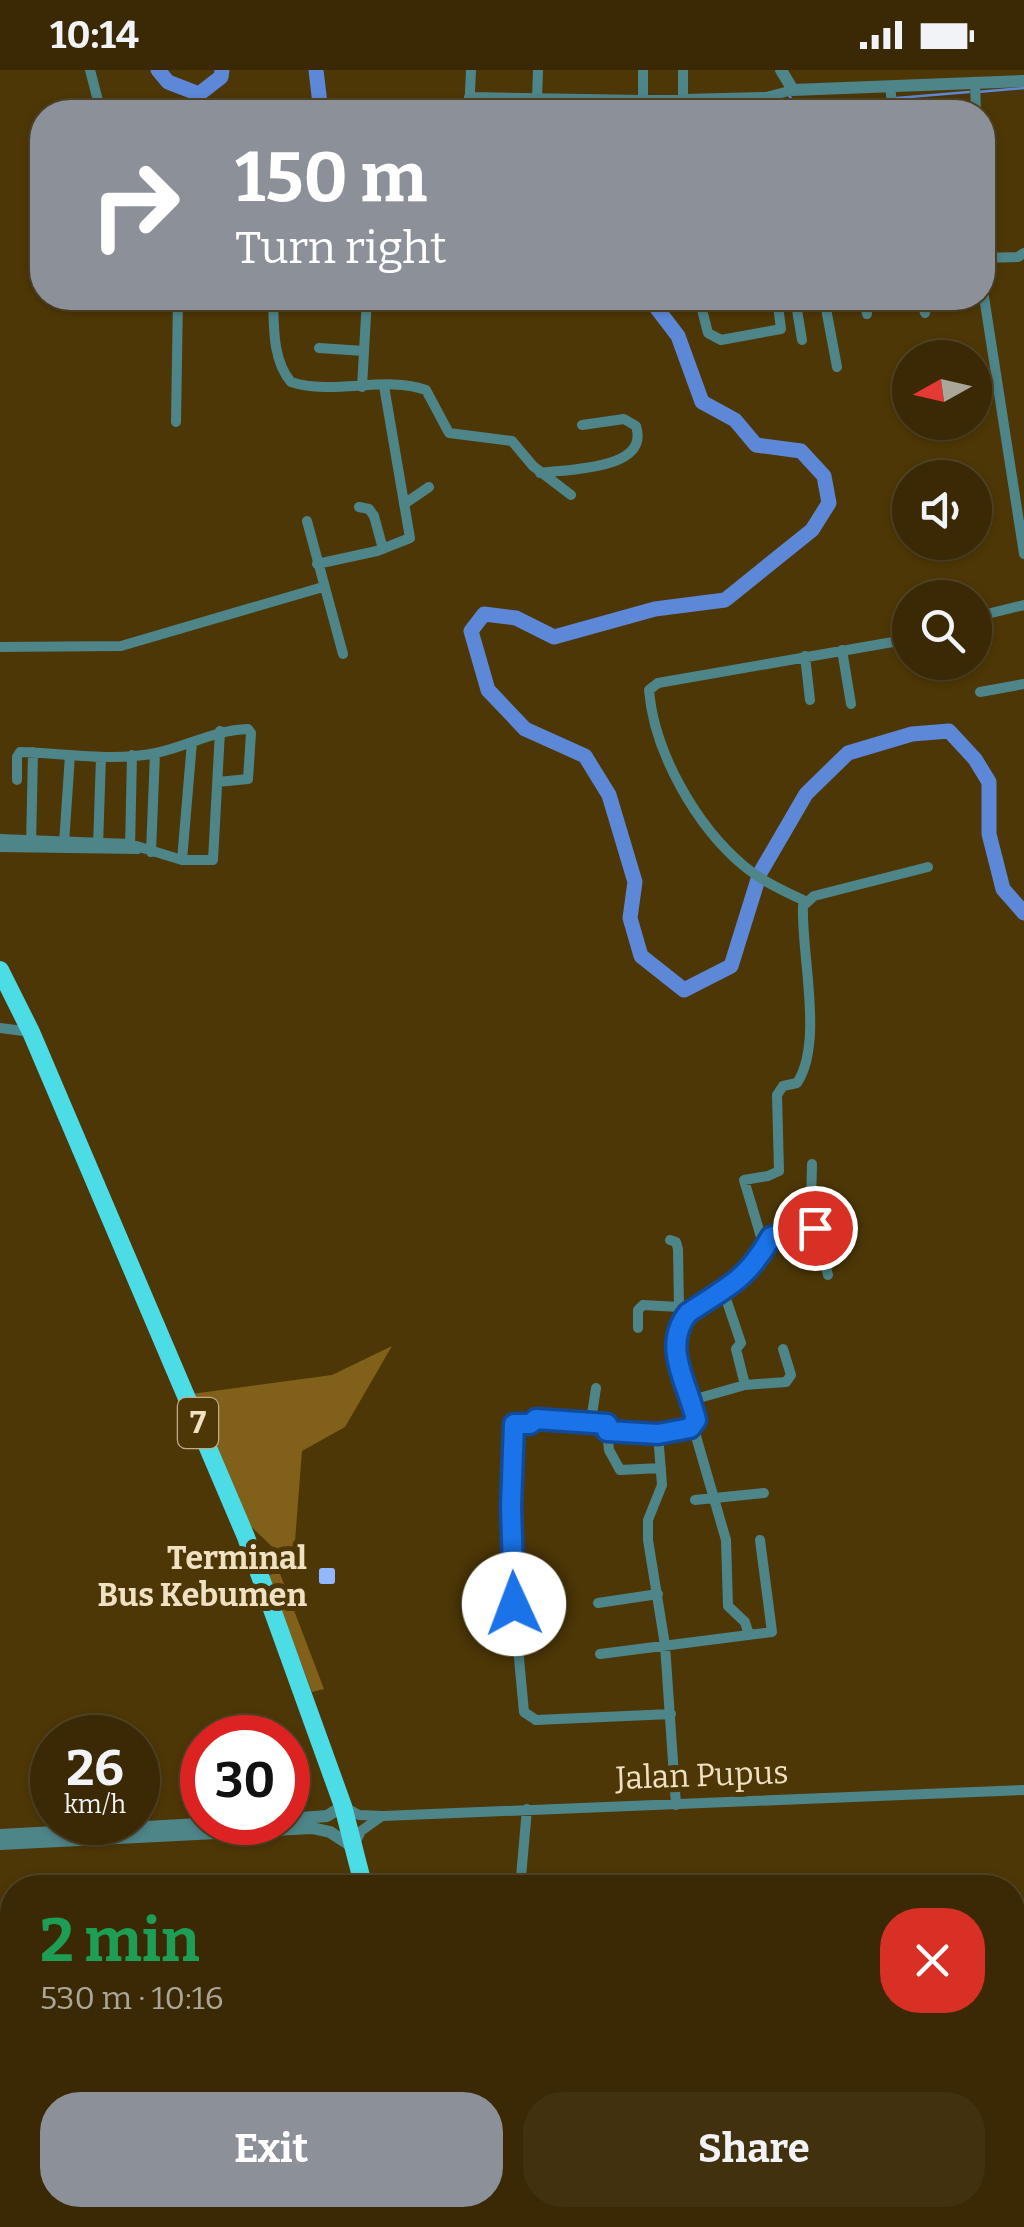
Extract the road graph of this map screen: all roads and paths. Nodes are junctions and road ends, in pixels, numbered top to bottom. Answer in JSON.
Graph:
{"nodes":[{"id":1,"x":90,"y":70,"type":"edge"},
{"id":2,"x":471,"y":70,"type":"edge"},
{"id":3,"x":538,"y":70,"type":"edge"},
{"id":4,"x":644,"y":70,"type":"edge"},
{"id":5,"x":683,"y":70,"type":"edge"},
{"id":6,"x":781,"y":70,"type":"edge"},
{"id":7,"x":1024,"y":81,"type":"edge"},
{"id":8,"x":975,"y":89,"type":"junction"},
{"id":9,"x":787,"y":91,"type":"junction"},
{"id":10,"x":470,"y":97,"type":"junction"},
{"id":11,"x":766,"y":97,"type":"junction"},
{"id":12,"x":537,"y":98,"type":"junction"},
{"id":13,"x":682,"y":98,"type":"junction"},
{"id":14,"x":562,"y":99,"type":"joint"},
{"id":15,"x":892,"y":99,"type":"edge"},
{"id":16,"x":98,"y":100,"type":"edge"},
{"id":17,"x":470,"y":100,"type":"edge"},
{"id":18,"x":608,"y":100,"type":"joint"},
{"id":19,"x":643,"y":100,"type":"junction"},
{"id":20,"x":766,"y":100,"type":"edge"},
{"id":21,"x":975,"y":100,"type":"edge"},
{"id":22,"x":1024,"y":254,"type":"edge"},
{"id":23,"x":995,"y":258,"type":"edge"},
{"id":24,"x":178,"y":310,"type":"edge"},
{"id":25,"x":274,"y":310,"type":"edge"},
{"id":26,"x":367,"y":310,"type":"edge"},
{"id":27,"x":700,"y":310,"type":"edge"},
{"id":28,"x":778,"y":310,"type":"edge"},
{"id":29,"x":797,"y":310,"type":"edge"},
{"id":30,"x":826,"y":310,"type":"edge"},
{"id":31,"x":866,"y":310,"type":"edge"},
{"id":32,"x":924,"y":310,"type":"edge"},
{"id":33,"x":986,"y":310,"type":"edge"},
{"id":34,"x":925,"y":313,"type":"dead end"},
{"id":35,"x":867,"y":314,"type":"dead end"},
{"id":36,"x":802,"y":340,"type":"dead end"},
{"id":37,"x":319,"y":348,"type":"dead end"},
{"id":38,"x":364,"y":351,"type":"junction"},
{"id":39,"x":837,"y":367,"type":"dead end"},
{"id":40,"x":384,"y":386,"type":"junction"},
{"id":41,"x":362,"y":387,"type":"junction"},
{"id":42,"x":176,"y":422,"type":"dead end"},
{"id":43,"x":582,"y":426,"type":"dead end"},
{"id":44,"x":540,"y":473,"type":"junction"},
{"id":45,"x":429,"y":487,"type":"dead end"},
{"id":46,"x":571,"y":495,"type":"dead end"},
{"id":47,"x":404,"y":504,"type":"junction"},
{"id":48,"x":359,"y":508,"type":"dead end"},
{"id":49,"x":307,"y":520,"type":"dead end"},
{"id":50,"x":383,"y":549,"type":"junction"},
{"id":51,"x":1024,"y":554,"type":"edge"},
{"id":52,"x":317,"y":564,"type":"junction"},
{"id":53,"x":323,"y":587,"type":"junction"},
{"id":54,"x":1024,"y":604,"type":"edge"},
{"id":55,"x":992,"y":612,"type":"edge"},
{"id":56,"x":892,"y":642,"type":"edge"},
{"id":57,"x":0,"y":647,"type":"edge"},
{"id":58,"x":842,"y":650,"type":"junction"},
{"id":59,"x":343,"y":654,"type":"dead end"},
{"id":60,"x":805,"y":656,"type":"junction"},
{"id":61,"x":1024,"y":684,"type":"edge"},
{"id":62,"x":980,"y":692,"type":"dead end"},
{"id":63,"x":810,"y":700,"type":"dead end"},
{"id":64,"x":852,"y":704,"type":"dead end"},
{"id":65,"x":220,"y":730,"type":"junction"},
{"id":66,"x":192,"y":742,"type":"junction"},
{"id":67,"x":33,"y":752,"type":"junction"},
{"id":68,"x":155,"y":753,"type":"junction"},
{"id":69,"x":70,"y":755,"type":"junction"},
{"id":70,"x":132,"y":755,"type":"junction"},
{"id":71,"x":100,"y":756,"type":"junction"},
{"id":72,"x":17,"y":780,"type":"dead end"},
{"id":73,"x":218,"y":782,"type":"junction"},
{"id":74,"x":130,"y":812,"type":"junction"},
{"id":75,"x":152,"y":814,"type":"junction"},
{"id":76,"x":0,"y":843,"type":"edge"},
{"id":77,"x":31,"y":844,"type":"junction"},
{"id":78,"x":64,"y":844,"type":"junction"},
{"id":79,"x":98,"y":845,"type":"junction"},
{"id":80,"x":132,"y":848,"type":"junction"},
{"id":81,"x":151,"y":852,"type":"junction"},
{"id":82,"x":182,"y":860,"type":"junction"},
{"id":83,"x":928,"y":867,"type":"dead end"},
{"id":84,"x":805,"y":901,"type":"junction"},
{"id":85,"x":0,"y":970,"type":"edge"},
{"id":86,"x":0,"y":1028,"type":"edge"},
{"id":87,"x":31,"y":1032,"type":"junction"},
{"id":88,"x":812,"y":1164,"type":"dead end"},
{"id":89,"x":814,"y":1222,"type":"junction"},
{"id":90,"x":670,"y":1240,"type":"dead end"},
{"id":91,"x":765,"y":1250,"type":"junction"},
{"id":92,"x":828,"y":1275,"type":"dead end"},
{"id":93,"x":723,"y":1290,"type":"junction"},
{"id":94,"x":684,"y":1310,"type":"junction"},
{"id":95,"x":638,"y":1328,"type":"dead end"},
{"id":96,"x":782,"y":1349,"type":"dead end"},
{"id":97,"x":745,"y":1384,"type":"junction"},
{"id":98,"x":596,"y":1388,"type":"dead end"},
{"id":99,"x":692,"y":1400,"type":"junction"},
{"id":100,"x":591,"y":1421,"type":"junction"},
{"id":101,"x":608,"y":1425,"type":"junction"},
{"id":102,"x":693,"y":1426,"type":"junction"},
{"id":103,"x":658,"y":1434,"type":"junction"},
{"id":104,"x":660,"y":1468,"type":"junction"},
{"id":105,"x":764,"y":1493,"type":"dead end"},
{"id":106,"x":712,"y":1499,"type":"junction"},
{"id":107,"x":695,"y":1500,"type":"dead end"},
{"id":108,"x":760,"y":1540,"type":"dead end"},
{"id":109,"x":658,"y":1594,"type":"junction"},
{"id":110,"x":598,"y":1603,"type":"dead end"},
{"id":111,"x":514,"y":1604,"type":"junction"},
{"id":112,"x":557,"y":1611,"type":"dead end"},
{"id":113,"x":750,"y":1636,"type":"junction"},
{"id":114,"x":664,"y":1645,"type":"junction"},
{"id":115,"x":600,"y":1654,"type":"dead end"},
{"id":116,"x":672,"y":1714,"type":"junction"},
{"id":117,"x":1024,"y":1790,"type":"edge"},
{"id":118,"x":676,"y":1805,"type":"junction"},
{"id":119,"x":343,"y":1806,"type":"junction"},
{"id":120,"x":526,"y":1809,"type":"junction"},
{"id":121,"x":383,"y":1816,"type":"junction"},
{"id":122,"x":310,"y":1817,"type":"edge"},
{"id":123,"x":180,"y":1825,"type":"edge"},
{"id":124,"x":0,"y":1835,"type":"edge"},
{"id":125,"x":0,"y":1844,"type":"edge"},
{"id":126,"x":353,"y":1847,"type":"junction"},
{"id":127,"x":361,"y":1875,"type":"edge"},
{"id":128,"x":521,"y":1875,"type":"edge"}],
"edges":[{"from":1,"to":16,"type":"street"},
{"from":2,"to":10,"type":"street"},
{"from":3,"to":12,"type":"street"},
{"from":4,"to":19,"type":"street"},
{"from":5,"to":13,"type":"street"},
{"from":6,"to":9,"type":"street"},
{"from":7,"to":8,"type":"street"},
{"from":8,"to":15,"type":"street"},
{"from":8,"to":21,"type":"street"},
{"from":9,"to":11,"type":"street"},
{"from":9,"to":15,"type":"street"},
{"from":10,"to":12,"type":"street"},
{"from":10,"to":17,"type":"street"},
{"from":11,"to":13,"type":"street"},
{"from":11,"to":20,"type":"street"},
{"from":12,"to":14,"type":"street"},
{"from":13,"to":19,"type":"street"},
{"from":14,"to":18,"type":"street"},
{"from":18,"to":19,"type":"street"},
{"from":22,"to":23,"type":"street"},
{"from":24,"to":42,"type":"street"},
{"from":25,"to":41,"type":"street"},
{"from":26,"to":38,"type":"street"},
{"from":27,"to":28,"type":"street"},
{"from":29,"to":36,"type":"street"},
{"from":30,"to":39,"type":"street"},
{"from":31,"to":35,"type":"street"},
{"from":32,"to":34,"type":"street"},
{"from":33,"to":51,"type":"street"},
{"from":37,"to":38,"type":"street"},
{"from":38,"to":41,"type":"street"},
{"from":40,"to":41,"type":"street"},
{"from":40,"to":44,"type":"street"},
{"from":40,"to":47,"type":"street"},
{"from":43,"to":44,"type":"street"},
{"from":44,"to":46,"type":"street"},
{"from":45,"to":47,"type":"street"},
{"from":47,"to":50,"type":"street"},
{"from":48,"to":50,"type":"street"},
{"from":49,"to":52,"type":"street"},
{"from":50,"to":52,"type":"street"},
{"from":52,"to":53,"type":"street"},
{"from":53,"to":57,"type":"street"},
{"from":53,"to":59,"type":"street"},
{"from":54,"to":55,"type":"street"},
{"from":56,"to":58,"type":"street"},
{"from":58,"to":60,"type":"street"},
{"from":58,"to":64,"type":"street"},
{"from":60,"to":63,"type":"street"},
{"from":60,"to":84,"type":"street"},
{"from":61,"to":62,"type":"street"},
{"from":65,"to":66,"type":"street"},
{"from":65,"to":73,"type":"street"},
{"from":65,"to":73,"type":"street"},
{"from":66,"to":68,"type":"street"},
{"from":66,"to":82,"type":"street"},
{"from":67,"to":69,"type":"street"},
{"from":67,"to":72,"type":"street"},
{"from":67,"to":77,"type":"street"},
{"from":68,"to":70,"type":"street"},
{"from":68,"to":75,"type":"street"},
{"from":69,"to":71,"type":"street"},
{"from":69,"to":78,"type":"street"},
{"from":70,"to":71,"type":"street"},
{"from":70,"to":74,"type":"street"},
{"from":71,"to":79,"type":"street"},
{"from":73,"to":82,"type":"street"},
{"from":74,"to":75,"type":"street"},
{"from":74,"to":80,"type":"street"},
{"from":75,"to":81,"type":"street"},
{"from":76,"to":77,"type":"street"},
{"from":77,"to":78,"type":"street"},
{"from":78,"to":79,"type":"street"},
{"from":79,"to":80,"type":"street"},
{"from":80,"to":81,"type":"street"},
{"from":81,"to":82,"type":"street"},
{"from":83,"to":84,"type":"street"},
{"from":84,"to":91,"type":"street"},
{"from":85,"to":87,"type":"highway","number":"7"},
{"from":86,"to":87,"type":"street"},
{"from":87,"to":119,"type":"highway","number":"7"},
{"from":88,"to":89,"type":"street"},
{"from":89,"to":91,"type":"street"},
{"from":89,"to":92,"type":"street"},
{"from":90,"to":94,"type":"street"},
{"from":91,"to":93,"type":"street"},
{"from":93,"to":94,"type":"street"},
{"from":93,"to":97,"type":"street"},
{"from":94,"to":95,"type":"street"},
{"from":94,"to":99,"type":"street"},
{"from":96,"to":97,"type":"street"},
{"from":97,"to":99,"type":"street"},
{"from":98,"to":100,"type":"street"},
{"from":99,"to":102,"type":"street"},
{"from":100,"to":101,"type":"street"},
{"from":100,"to":111,"type":"street"},
{"from":101,"to":103,"type":"street"},
{"from":101,"to":104,"type":"street"},
{"from":102,"to":103,"type":"street"},
{"from":102,"to":106,"type":"street"},
{"from":103,"to":104,"type":"street"},
{"from":104,"to":109,"type":"street"},
{"from":105,"to":106,"type":"street"},
{"from":106,"to":107,"type":"street"},
{"from":106,"to":113,"type":"street"},
{"from":108,"to":113,"type":"street"},
{"from":109,"to":110,"type":"street"},
{"from":109,"to":114,"type":"street"},
{"from":111,"to":112,"type":"street"},
{"from":111,"to":116,"type":"street"},
{"from":113,"to":114,"type":"street"},
{"from":114,"to":115,"type":"street"},
{"from":114,"to":116,"type":"street"},
{"from":116,"to":118,"type":"street"},
{"from":117,"to":118,"type":"street","name":"Jalan Pupus"},
{"from":118,"to":120,"type":"street","name":"Jalan Pupus"},
{"from":119,"to":121,"type":"street","name":"Jalan Pupus"},
{"from":119,"to":122,"type":"street","name":"Jalan Pupus"},
{"from":119,"to":126,"type":"highway","number":"7"},
{"from":120,"to":121,"type":"street","name":"Jalan Pupus"},
{"from":120,"to":128,"type":"street"},
{"from":121,"to":126,"type":"street"},
{"from":123,"to":124,"type":"street"},
{"from":125,"to":126,"type":"street"},
{"from":126,"to":127,"type":"highway","number":"7"}]}
